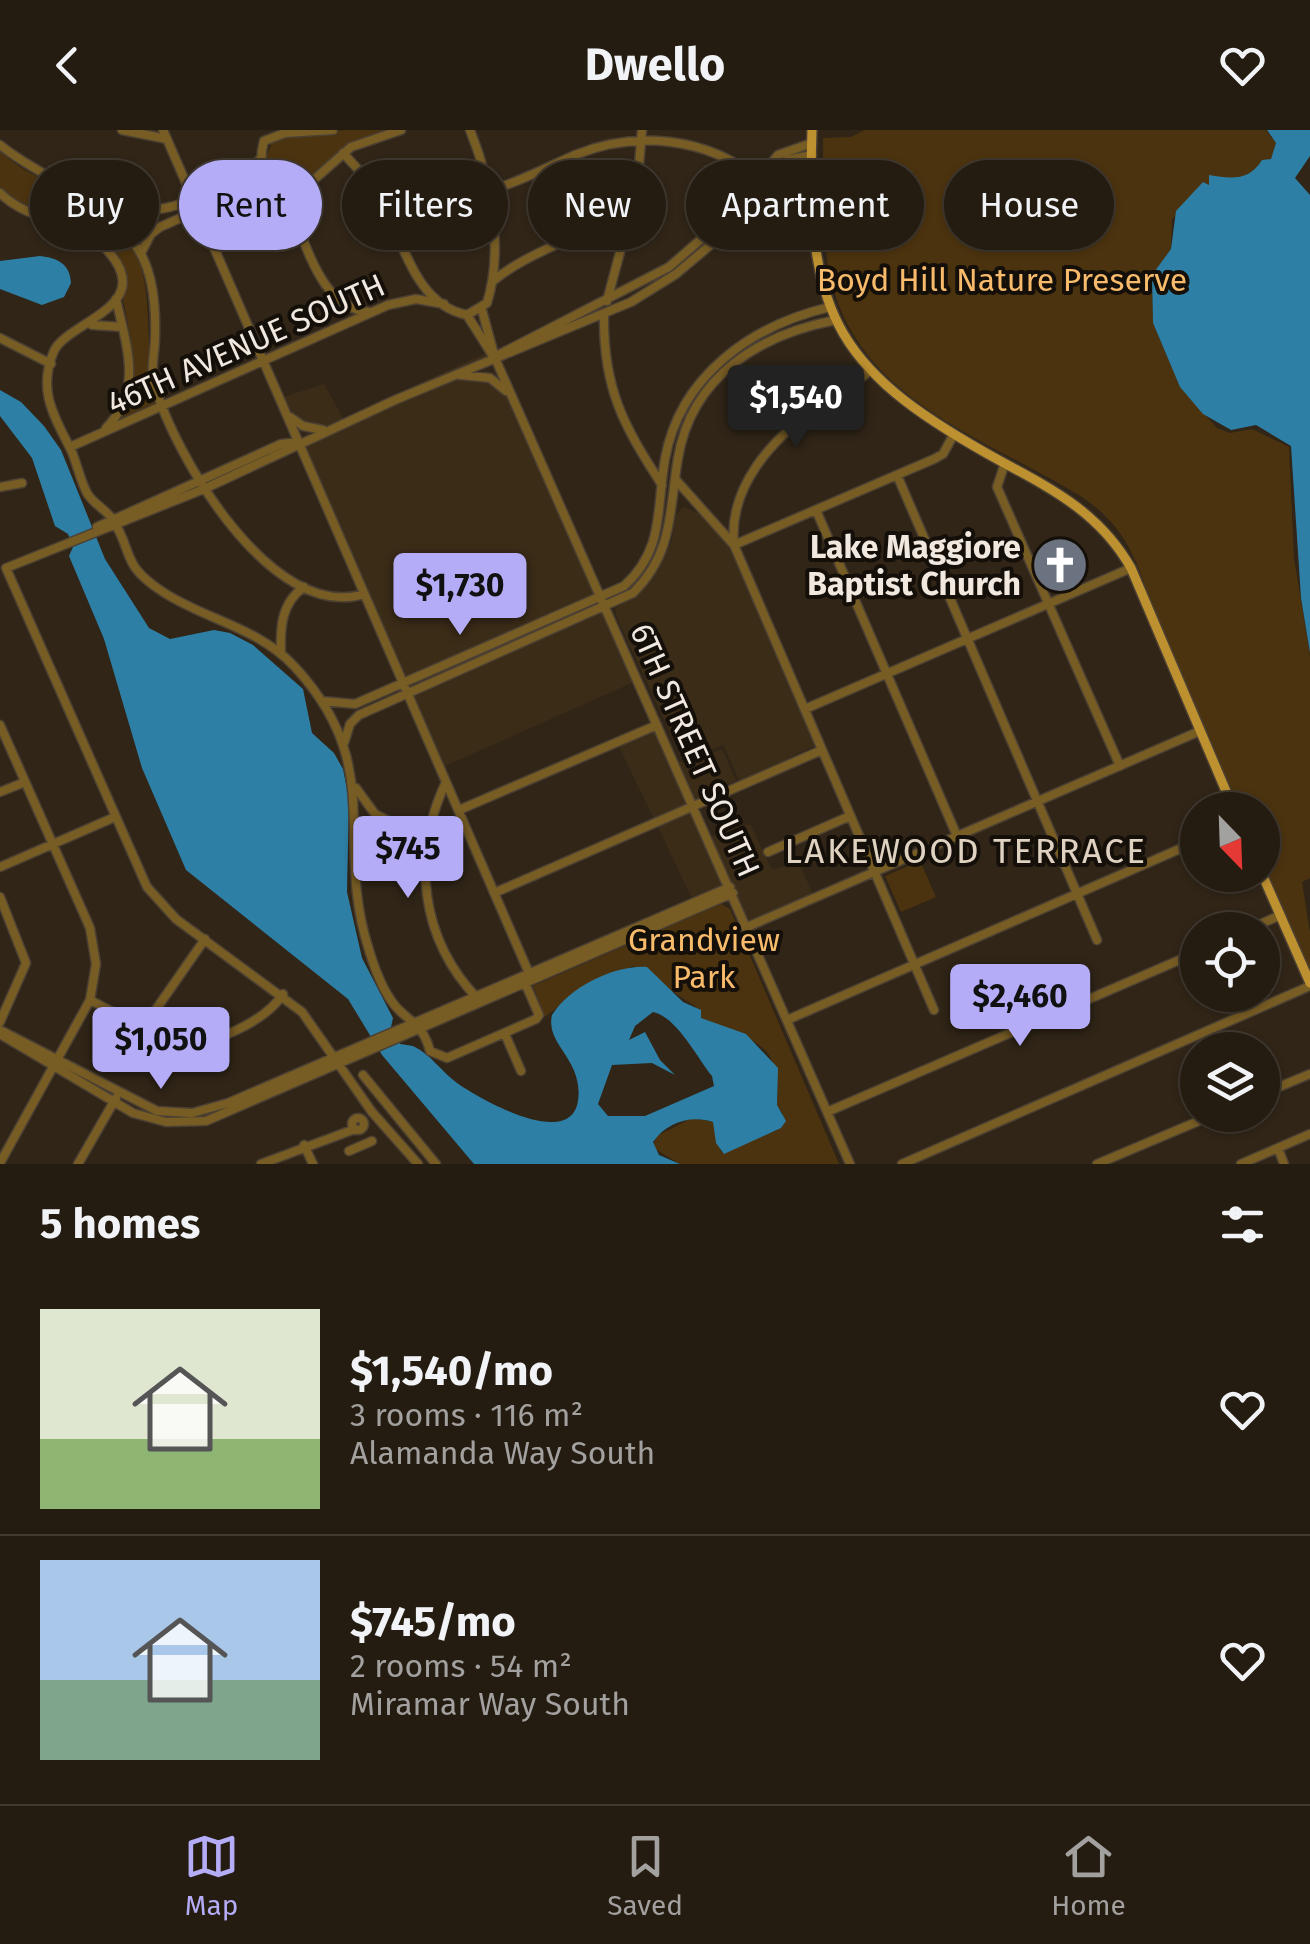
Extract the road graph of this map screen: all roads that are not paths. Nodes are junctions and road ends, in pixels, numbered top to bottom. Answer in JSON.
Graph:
{"nodes":[{"id":1,"x":122,"y":130,"type":"edge"},
{"id":2,"x":260,"y":130,"type":"edge"},
{"id":3,"x":333,"y":130,"type":"edge"},
{"id":4,"x":401,"y":130,"type":"edge"},
{"id":5,"x":470,"y":130,"type":"edge"},
{"id":6,"x":812,"y":130,"type":"edge"},
{"id":7,"x":165,"y":134,"type":"edge"},
{"id":8,"x":642,"y":135,"type":"edge"},
{"id":9,"x":264,"y":141,"type":"junction"},
{"id":10,"x":0,"y":145,"type":"edge"},
{"id":11,"x":812,"y":149,"type":"junction"},
{"id":12,"x":343,"y":153,"type":"junction"},
{"id":13,"x":260,"y":160,"type":"edge"},
{"id":14,"x":479,"y":160,"type":"edge"},
{"id":15,"x":640,"y":160,"type":"edge"},
{"id":16,"x":730,"y":160,"type":"edge"},
{"id":17,"x":787,"y":160,"type":"edge"},
{"id":18,"x":179,"y":165,"type":"edge"},
{"id":19,"x":30,"y":169,"type":"edge"},
{"id":20,"x":322,"y":172,"type":"edge"},
{"id":21,"x":508,"y":185,"type":"edge"},
{"id":22,"x":0,"y":193,"type":"edge"},
{"id":23,"x":179,"y":219,"type":"edge"},
{"id":24,"x":139,"y":250,"type":"edge"},
{"id":25,"x":216,"y":250,"type":"edge"},
{"id":26,"x":311,"y":250,"type":"edge"},
{"id":27,"x":491,"y":250,"type":"edge"},
{"id":28,"x":547,"y":250,"type":"edge"},
{"id":29,"x":622,"y":250,"type":"edge"},
{"id":30,"x":692,"y":250,"type":"edge"},
{"id":31,"x":704,"y":250,"type":"edge"},
{"id":32,"x":141,"y":253,"type":"junction"},
{"id":33,"x":493,"y":281,"type":"junction"},
{"id":34,"x":116,"y":299,"type":"junction"},
{"id":35,"x":607,"y":303,"type":"junction"},
{"id":36,"x":444,"y":304,"type":"junction"},
{"id":37,"x":830,"y":306,"type":"junction"},
{"id":38,"x":482,"y":310,"type":"junction"},
{"id":39,"x":374,"y":312,"type":"junction"},
{"id":40,"x":467,"y":315,"type":"junction"},
{"id":41,"x":604,"y":315,"type":"junction"},
{"id":42,"x":836,"y":320,"type":"junction"},
{"id":43,"x":86,"y":326,"type":"junction"},
{"id":44,"x":122,"y":327,"type":"junction"},
{"id":45,"x":0,"y":338,"type":"edge"},
{"id":46,"x":494,"y":358,"type":"junction"},
{"id":47,"x":265,"y":362,"type":"junction"},
{"id":48,"x":51,"y":364,"type":"junction"},
{"id":49,"x":868,"y":372,"type":"junction"},
{"id":50,"x":454,"y":375,"type":"junction"},
{"id":51,"x":512,"y":398,"type":"junction"},
{"id":52,"x":162,"y":406,"type":"junction"},
{"id":53,"x":287,"y":414,"type":"junction"},
{"id":54,"x":325,"y":431,"type":"junction"},
{"id":55,"x":100,"y":434,"type":"junction"},
{"id":56,"x":954,"y":434,"type":"junction"},
{"id":57,"x":299,"y":442,"type":"junction"},
{"id":58,"x":70,"y":447,"type":"junction"},
{"id":59,"x":666,"y":455,"type":"junction"},
{"id":60,"x":678,"y":456,"type":"junction"},
{"id":61,"x":646,"y":460,"type":"junction"},
{"id":62,"x":1005,"y":464,"type":"junction"},
{"id":63,"x":898,"y":475,"type":"junction"},
{"id":64,"x":676,"y":480,"type":"junction"},
{"id":65,"x":22,"y":483,"type":"dead end"},
{"id":66,"x":202,"y":484,"type":"junction"},
{"id":67,"x":662,"y":486,"type":"junction"},
{"id":68,"x":0,"y":487,"type":"edge"},
{"id":69,"x":692,"y":503,"type":"junction"},
{"id":70,"x":673,"y":510,"type":"junction"},
{"id":71,"x":816,"y":510,"type":"junction"},
{"id":72,"x":114,"y":522,"type":"junction"},
{"id":73,"x":734,"y":546,"type":"junction"},
{"id":74,"x":1131,"y":568,"type":"junction"},
{"id":75,"x":3,"y":570,"type":"edge"},
{"id":76,"x":304,"y":587,"type":"junction"},
{"id":77,"x":364,"y":594,"type":"junction"},
{"id":78,"x":599,"y":599,"type":"junction"},
{"id":79,"x":1050,"y":604,"type":"junction"},
{"id":80,"x":604,"y":609,"type":"junction"},
{"id":81,"x":550,"y":620,"type":"junction"},
{"id":82,"x":555,"y":630,"type":"junction"},
{"id":83,"x":968,"y":639,"type":"junction"},
{"id":84,"x":281,"y":654,"type":"junction"},
{"id":85,"x":886,"y":674,"type":"junction"},
{"id":86,"x":403,"y":683,"type":"junction"},
{"id":87,"x":408,"y":694,"type":"junction"},
{"id":88,"x":322,"y":701,"type":"junction"},
{"id":89,"x":805,"y":709,"type":"junction"},
{"id":90,"x":657,"y":724,"type":"junction"},
{"id":91,"x":0,"y":725,"type":"edge"},
{"id":92,"x":1200,"y":732,"type":"junction"},
{"id":93,"x":344,"y":744,"type":"junction"},
{"id":94,"x":822,"y":750,"type":"junction"},
{"id":95,"x":1120,"y":766,"type":"junction"},
{"id":96,"x":25,"y":782,"type":"junction"},
{"id":97,"x":446,"y":782,"type":"junction"},
{"id":98,"x":353,"y":783,"type":"junction"},
{"id":99,"x":0,"y":792,"type":"edge"},
{"id":100,"x":1226,"y":792,"type":"edge"},
{"id":101,"x":1038,"y":801,"type":"junction"},
{"id":102,"x":694,"y":805,"type":"junction"},
{"id":103,"x":459,"y":810,"type":"junction"},
{"id":104,"x":375,"y":814,"type":"junction"},
{"id":105,"x":850,"y":816,"type":"junction"},
{"id":106,"x":115,"y":817,"type":"junction"},
{"id":107,"x":357,"y":822,"type":"junction"},
{"id":108,"x":430,"y":826,"type":"junction"},
{"id":109,"x":412,"y":833,"type":"junction"},
{"id":110,"x":956,"y":836,"type":"junction"},
{"id":111,"x":52,"y":844,"type":"junction"},
{"id":112,"x":425,"y":849,"type":"junction"},
{"id":113,"x":1180,"y":850,"type":"edge"},
{"id":114,"x":768,"y":852,"type":"dead end"},
{"id":115,"x":0,"y":867,"type":"edge"},
{"id":116,"x":874,"y":871,"type":"junction"},
{"id":117,"x":731,"y":890,"type":"junction"},
{"id":118,"x":1270,"y":892,"type":"edge"},
{"id":119,"x":494,"y":893,"type":"junction"},
{"id":120,"x":1077,"y":894,"type":"junction"},
{"id":121,"x":0,"y":897,"type":"edge"},
{"id":122,"x":1281,"y":915,"type":"joint"},
{"id":123,"x":747,"y":927,"type":"junction"},
{"id":124,"x":205,"y":939,"type":"junction"},
{"id":125,"x":1097,"y":940,"type":"dead end"},
{"id":126,"x":1180,"y":960,"type":"edge"},
{"id":127,"x":914,"y":964,"type":"junction"},
{"id":128,"x":529,"y":979,"type":"junction"},
{"id":129,"x":1310,"y":985,"type":"edge"},
{"id":130,"x":284,"y":994,"type":"junction"},
{"id":131,"x":478,"y":999,"type":"junction"},
{"id":132,"x":90,"y":1000,"type":"junction"},
{"id":133,"x":934,"y":1010,"type":"dead end"},
{"id":134,"x":787,"y":1020,"type":"junction"},
{"id":135,"x":0,"y":1022,"type":"edge"},
{"id":136,"x":419,"y":1025,"type":"junction"},
{"id":137,"x":143,"y":1028,"type":"junction"},
{"id":138,"x":0,"y":1032,"type":"edge"},
{"id":139,"x":505,"y":1034,"type":"junction"},
{"id":140,"x":337,"y":1061,"type":"junction"},
{"id":141,"x":55,"y":1062,"type":"junction"},
{"id":142,"x":521,"y":1071,"type":"dead end"},
{"id":143,"x":1310,"y":1074,"type":"edge"},
{"id":144,"x":363,"y":1075,"type":"dead end"},
{"id":145,"x":1280,"y":1086,"type":"edge"},
{"id":146,"x":119,"y":1092,"type":"junction"},
{"id":147,"x":114,"y":1102,"type":"junction"},
{"id":148,"x":372,"y":1112,"type":"junction"},
{"id":149,"x":827,"y":1112,"type":"junction"},
{"id":150,"x":177,"y":1118,"type":"junction"},
{"id":151,"x":354,"y":1128,"type":"junction"},
{"id":152,"x":1180,"y":1129,"type":"edge"},
{"id":153,"x":1310,"y":1134,"type":"edge"},
{"id":154,"x":372,"y":1141,"type":"dead end"},
{"id":155,"x":304,"y":1145,"type":"junction"},
{"id":156,"x":361,"y":1146,"type":"junction"},
{"id":157,"x":1278,"y":1148,"type":"junction"},
{"id":158,"x":348,"y":1151,"type":"dead end"},
{"id":159,"x":0,"y":1163,"type":"edge"},
{"id":160,"x":1246,"y":1163,"type":"edge"},
{"id":161,"x":78,"y":1164,"type":"edge"},
{"id":162,"x":261,"y":1164,"type":"edge"},
{"id":163,"x":312,"y":1164,"type":"edge"},
{"id":164,"x":418,"y":1164,"type":"edge"},
{"id":165,"x":436,"y":1164,"type":"edge"},
{"id":166,"x":850,"y":1164,"type":"edge"},
{"id":167,"x":902,"y":1164,"type":"edge"},
{"id":168,"x":1097,"y":1164,"type":"edge"},
{"id":169,"x":1284,"y":1164,"type":"edge"}],
"edges":[{"from":1,"to":7,"type":"street"},
{"from":2,"to":9,"type":"street"},
{"from":3,"to":9,"type":"street"},
{"from":4,"to":12,"type":"street"},
{"from":5,"to":14,"type":"street"},
{"from":6,"to":11,"type":"main road"},
{"from":7,"to":18,"type":"street"},
{"from":8,"to":15,"type":"street"},
{"from":8,"to":16,"type":"street"},
{"from":8,"to":21,"type":"street"},
{"from":9,"to":13,"type":"street"},
{"from":10,"to":19,"type":"street"},
{"from":11,"to":17,"type":"street"},
{"from":11,"to":37,"type":"main road"},
{"from":12,"to":20,"type":"street"},
{"from":12,"to":36,"type":"street"},
{"from":22,"to":34,"type":"street"},
{"from":23,"to":32,"type":"street"},
{"from":24,"to":32,"type":"street"},
{"from":25,"to":47,"type":"street"},
{"from":26,"to":39,"type":"street"},
{"from":27,"to":33,"type":"street"},
{"from":28,"to":33,"type":"street"},
{"from":29,"to":35,"type":"street"},
{"from":30,"to":35,"type":"street"},
{"from":31,"to":41,"type":"street"},
{"from":32,"to":52,"type":"street"},
{"from":33,"to":38,"type":"street"},
{"from":34,"to":43,"type":"street"},
{"from":34,"to":44,"type":"street"},
{"from":35,"to":41,"type":"street"},
{"from":35,"to":46,"type":"street"},
{"from":36,"to":39,"type":"street","name":"46TH AVENUE SOUTH"},
{"from":36,"to":40,"type":"street"},
{"from":37,"to":42,"type":"main road"},
{"from":37,"to":59,"type":"street"},
{"from":38,"to":40,"type":"street"},
{"from":38,"to":46,"type":"street","name":"6TH STREET SOUTH"},
{"from":39,"to":47,"type":"street","name":"46TH AVENUE SOUTH"},
{"from":40,"to":46,"type":"street","name":"6TH STREET SOUTH"},
{"from":41,"to":46,"type":"street"},
{"from":41,"to":61,"type":"street"},
{"from":42,"to":49,"type":"main road"},
{"from":42,"to":60,"type":"street"},
{"from":43,"to":44,"type":"street"},
{"from":43,"to":48,"type":"street"},
{"from":44,"to":55,"type":"street"},
{"from":45,"to":48,"type":"street"},
{"from":46,"to":50,"type":"street"},
{"from":46,"to":51,"type":"street","name":"6TH STREET SOUTH"},
{"from":47,"to":52,"type":"street","name":"46TH AVENUE SOUTH"},
{"from":47,"to":53,"type":"street"},
{"from":48,"to":58,"type":"street"},
{"from":49,"to":56,"type":"main road"},
{"from":49,"to":73,"type":"street"},
{"from":50,"to":51,"type":"street"},
{"from":50,"to":54,"type":"street"},
{"from":51,"to":78,"type":"street","name":"6TH STREET SOUTH"},
{"from":52,"to":55,"type":"street","name":"46TH AVENUE SOUTH"},
{"from":52,"to":66,"type":"street"},
{"from":53,"to":54,"type":"street"},
{"from":53,"to":57,"type":"street"},
{"from":54,"to":57,"type":"street"},
{"from":55,"to":58,"type":"street","name":"46TH AVENUE SOUTH"},
{"from":56,"to":62,"type":"main road"},
{"from":56,"to":63,"type":"street"},
{"from":57,"to":66,"type":"street"},
{"from":57,"to":77,"type":"street"},
{"from":58,"to":72,"type":"street"},
{"from":59,"to":60,"type":"street"},
{"from":59,"to":61,"type":"street"},
{"from":59,"to":67,"type":"street"},
{"from":60,"to":64,"type":"street"},
{"from":61,"to":67,"type":"street"},
{"from":62,"to":74,"type":"main road"},
{"from":62,"to":79,"type":"street"},
{"from":63,"to":71,"type":"street"},
{"from":63,"to":83,"type":"street"},
{"from":64,"to":69,"type":"street"},
{"from":64,"to":70,"type":"street"},
{"from":65,"to":68,"type":"street"},
{"from":66,"to":72,"type":"street"},
{"from":66,"to":76,"type":"street"},
{"from":67,"to":78,"type":"street"},
{"from":69,"to":70,"type":"street"},
{"from":69,"to":73,"type":"street"},
{"from":70,"to":80,"type":"street"},
{"from":71,"to":73,"type":"street"},
{"from":71,"to":85,"type":"street"},
{"from":72,"to":75,"type":"street"},
{"from":72,"to":84,"type":"street"},
{"from":73,"to":89,"type":"street"},
{"from":74,"to":79,"type":"street"},
{"from":74,"to":92,"type":"main road"},
{"from":75,"to":106,"type":"street"},
{"from":76,"to":77,"type":"street"},
{"from":76,"to":84,"type":"street"},
{"from":77,"to":86,"type":"street"},
{"from":78,"to":80,"type":"street","name":"6TH STREET SOUTH"},
{"from":78,"to":81,"type":"street"},
{"from":79,"to":83,"type":"street"},
{"from":79,"to":95,"type":"street"},
{"from":80,"to":82,"type":"street"},
{"from":80,"to":90,"type":"street","name":"6TH STREET SOUTH"},
{"from":81,"to":82,"type":"street"},
{"from":81,"to":86,"type":"street"},
{"from":82,"to":87,"type":"street"},
{"from":83,"to":85,"type":"street"},
{"from":83,"to":101,"type":"street"},
{"from":84,"to":88,"type":"street"},
{"from":85,"to":89,"type":"street"},
{"from":85,"to":110,"type":"street"},
{"from":86,"to":87,"type":"street"},
{"from":86,"to":88,"type":"street"},
{"from":87,"to":93,"type":"street"},
{"from":87,"to":97,"type":"street"},
{"from":88,"to":93,"type":"street"},
{"from":89,"to":94,"type":"street"},
{"from":90,"to":102,"type":"street","name":"6TH STREET SOUTH"},
{"from":90,"to":103,"type":"street"},
{"from":91,"to":96,"type":"street"},
{"from":92,"to":95,"type":"street"},
{"from":92,"to":100,"type":"main road"},
{"from":93,"to":98,"type":"street"},
{"from":94,"to":102,"type":"street"},
{"from":94,"to":105,"type":"street"},
{"from":95,"to":101,"type":"street"},
{"from":96,"to":99,"type":"street"},
{"from":96,"to":111,"type":"street"},
{"from":97,"to":103,"type":"street"},
{"from":97,"to":108,"type":"street"},
{"from":98,"to":104,"type":"street"},
{"from":98,"to":107,"type":"street"},
{"from":101,"to":110,"type":"street"},
{"from":101,"to":120,"type":"street"},
{"from":102,"to":117,"type":"street","name":"6TH STREET SOUTH"},
{"from":102,"to":119,"type":"street"},
{"from":103,"to":119,"type":"street"},
{"from":104,"to":107,"type":"street"},
{"from":104,"to":109,"type":"street"},
{"from":105,"to":114,"type":"street"},
{"from":105,"to":116,"type":"street"},
{"from":106,"to":111,"type":"street"},
{"from":106,"to":124,"type":"street"},
{"from":107,"to":136,"type":"street"},
{"from":108,"to":109,"type":"street"},
{"from":108,"to":112,"type":"street"},
{"from":109,"to":112,"type":"street"},
{"from":110,"to":116,"type":"street"},
{"from":111,"to":115,"type":"street"},
{"from":111,"to":132,"type":"street"},
{"from":112,"to":131,"type":"street"},
{"from":113,"to":120,"type":"street"},
{"from":116,"to":123,"type":"street"},
{"from":116,"to":127,"type":"street"},
{"from":117,"to":123,"type":"street","name":"6TH STREET SOUTH"},
{"from":117,"to":128,"type":"street"},
{"from":118,"to":122,"type":"main road"},
{"from":119,"to":128,"type":"street"},
{"from":120,"to":125,"type":"street"},
{"from":120,"to":127,"type":"street"},
{"from":121,"to":135,"type":"street"},
{"from":122,"to":129,"type":"main road"},
{"from":123,"to":134,"type":"street","name":"6TH STREET SOUTH"},
{"from":124,"to":130,"type":"street"},
{"from":124,"to":137,"type":"street"},
{"from":126,"to":149,"type":"street"},
{"from":127,"to":133,"type":"street"},
{"from":127,"to":134,"type":"street"},
{"from":128,"to":131,"type":"street"},
{"from":128,"to":139,"type":"street"},
{"from":129,"to":167,"type":"street"},
{"from":130,"to":137,"type":"street"},
{"from":130,"to":140,"type":"street"},
{"from":131,"to":136,"type":"street"},
{"from":132,"to":137,"type":"street"},
{"from":132,"to":141,"type":"street"},
{"from":134,"to":149,"type":"street","name":"6TH STREET SOUTH"},
{"from":136,"to":139,"type":"street"},
{"from":136,"to":140,"type":"street"},
{"from":138,"to":141,"type":"street"},
{"from":139,"to":142,"type":"street"},
{"from":140,"to":148,"type":"street"},
{"from":140,"to":150,"type":"street"},
{"from":141,"to":146,"type":"street"},
{"from":141,"to":147,"type":"street"},
{"from":141,"to":159,"type":"street"},
{"from":143,"to":145,"type":"street"},
{"from":144,"to":165,"type":"street"},
{"from":146,"to":147,"type":"street"},
{"from":146,"to":150,"type":"street"},
{"from":147,"to":150,"type":"street"},
{"from":147,"to":161,"type":"street"},
{"from":148,"to":151,"type":"street"},
{"from":148,"to":164,"type":"street"},
{"from":149,"to":166,"type":"street","name":"6TH STREET SOUTH"},
{"from":151,"to":155,"type":"street"},
{"from":151,"to":156,"type":"street"},
{"from":152,"to":168,"type":"street"},
{"from":153,"to":157,"type":"street"},
{"from":154,"to":156,"type":"street"},
{"from":155,"to":162,"type":"street"},
{"from":155,"to":163,"type":"street"},
{"from":156,"to":158,"type":"street"},
{"from":157,"to":160,"type":"street"},
{"from":157,"to":169,"type":"street"}]}
